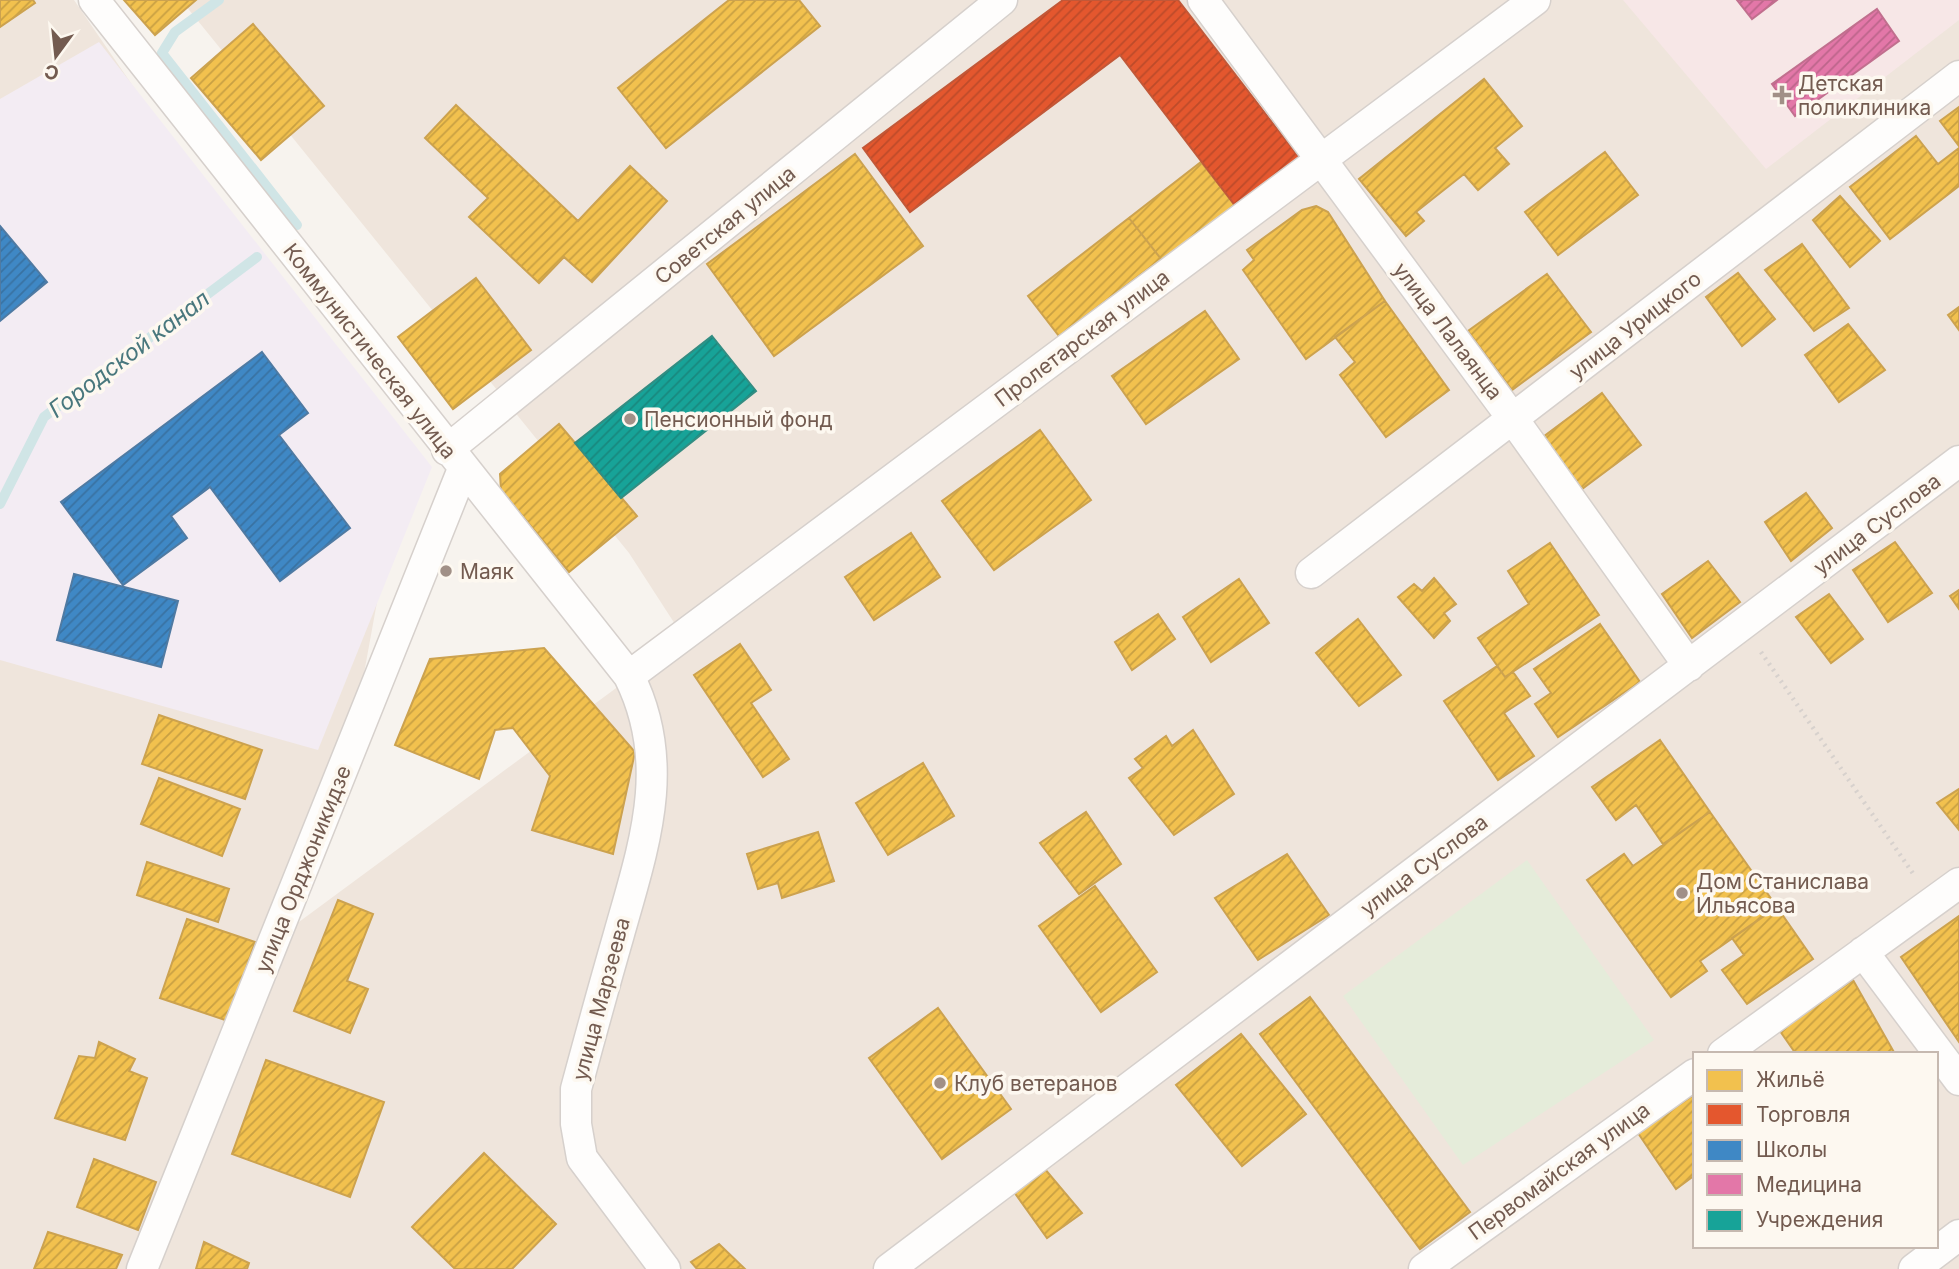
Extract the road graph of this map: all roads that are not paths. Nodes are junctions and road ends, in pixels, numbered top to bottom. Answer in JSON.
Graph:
{"nodes":[{"id":1,"x":94,"y":0,"type":"edge"},
{"id":2,"x":1002,"y":0,"type":"edge"},
{"id":3,"x":1203,"y":0,"type":"edge"},
{"id":4,"x":1535,"y":0,"type":"edge"},
{"id":5,"x":1959,"y":76,"type":"edge"},
{"id":6,"x":1321,"y":161,"type":"junction"},
{"id":7,"x":1513,"y":419,"type":"junction"},
{"id":8,"x":455,"y":460,"type":"junction"},
{"id":9,"x":1959,"y":461,"type":"edge"},
{"id":10,"x":1311,"y":573,"type":"dead end"},
{"id":11,"x":1689,"y":666,"type":"junction"},
{"id":12,"x":629,"y":676,"type":"junction"},
{"id":13,"x":643,"y":704,"type":"joint"},
{"id":14,"x":1959,"y":883,"type":"edge"},
{"id":15,"x":1863,"y":952,"type":"junction"},
{"id":16,"x":1726,"y":1052,"type":"edge"},
{"id":17,"x":1693,"y":1075,"type":"edge"},
{"id":18,"x":1959,"y":1080,"type":"edge"},
{"id":19,"x":1959,"y":1236,"type":"edge"},
{"id":20,"x":142,"y":1269,"type":"edge"},
{"id":21,"x":665,"y":1269,"type":"edge"},
{"id":22,"x":889,"y":1269,"type":"edge"},
{"id":23,"x":1423,"y":1269,"type":"edge"},
{"id":24,"x":1914,"y":1269,"type":"edge"}],
"edges":[{"from":1,"to":8,"type":"street","name":"Коммунистическая улица"},
{"from":2,"to":8,"type":"street","name":"Советская улица"},
{"from":3,"to":6,"type":"street","name":"улица Лалаянца"},
{"from":4,"to":6,"type":"street","name":"Пролетарская улица"},
{"from":5,"to":7,"type":"street","name":"улица Урицкого"},
{"from":6,"to":7,"type":"street","name":"улица Лалаянца"},
{"from":6,"to":12,"type":"street","name":"Пролетарская улица"},
{"from":7,"to":10,"type":"street","name":"улица Урицкого"},
{"from":7,"to":11,"type":"street","name":"улица Лалаянца"},
{"from":8,"to":12,"type":"street","name":"Коммунистическая улица"},
{"from":8,"to":20,"type":"street","name":"улица Орджоникидзе"},
{"from":9,"to":11,"type":"street","name":"улица Суслова"},
{"from":11,"to":22,"type":"street","name":"улица Суслова"},
{"from":12,"to":13,"type":"street","name":"Коммунистическая улица"},
{"from":13,"to":21,"type":"street","name":"улица Марзеева"},
{"from":14,"to":15,"type":"street"},
{"from":15,"to":16,"type":"street"},
{"from":15,"to":18,"type":"street"},
{"from":17,"to":23,"type":"street","name":"Первомайская улица"},
{"from":19,"to":24,"type":"street"}]}
